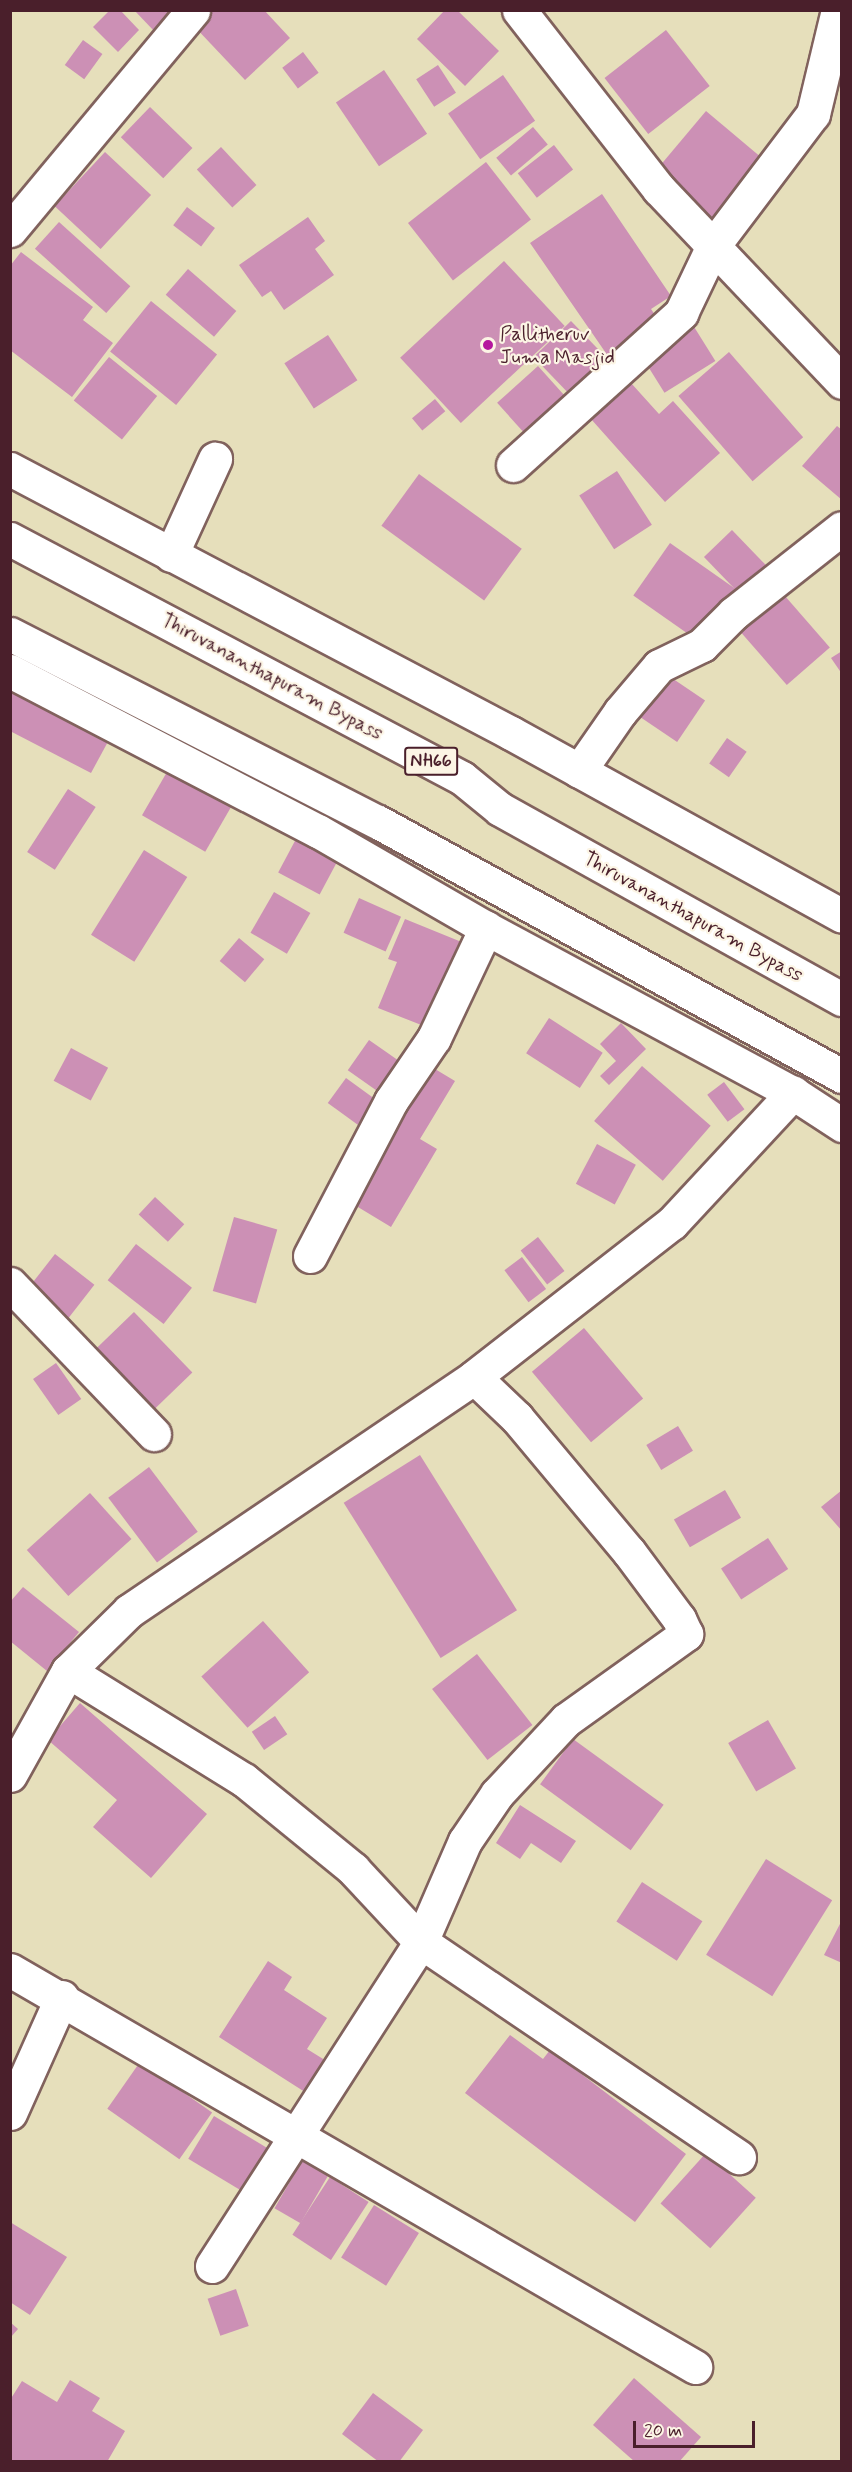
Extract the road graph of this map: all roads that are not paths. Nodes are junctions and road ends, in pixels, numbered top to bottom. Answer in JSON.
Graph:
{"nodes":[{"id":1,"x":193,"y":10,"type":"edge"},
{"id":2,"x":519,"y":10,"type":"edge"},
{"id":3,"x":838,"y":10,"type":"edge"},
{"id":4,"x":10,"y":230,"type":"edge"},
{"id":5,"x":713,"y":246,"type":"junction"},
{"id":6,"x":842,"y":382,"type":"edge"},
{"id":7,"x":215,"y":459,"type":"dead end"},
{"id":8,"x":513,"y":465,"type":"dead end"},
{"id":9,"x":10,"y":469,"type":"edge"},
{"id":10,"x":842,"y":528,"type":"edge"},
{"id":11,"x":10,"y":539,"type":"edge"},
{"id":12,"x":171,"y":555,"type":"junction"},
{"id":13,"x":10,"y":634,"type":"edge"},
{"id":14,"x":10,"y":671,"type":"edge"},
{"id":15,"x":579,"y":771,"type":"junction"},
{"id":16,"x":842,"y":916,"type":"edge"},
{"id":17,"x":486,"y":928,"type":"junction"},
{"id":18,"x":842,"y":999,"type":"edge"},
{"id":19,"x":842,"y":1076,"type":"edge"},
{"id":20,"x":793,"y":1093,"type":"junction"},
{"id":21,"x":842,"y":1125,"type":"edge"},
{"id":22,"x":310,"y":1256,"type":"dead end"},
{"id":23,"x":10,"y":1284,"type":"edge"},
{"id":24,"x":474,"y":1377,"type":"junction"},
{"id":25,"x":154,"y":1434,"type":"dead end"},
{"id":26,"x":68,"y":1671,"type":"junction"},
{"id":27,"x":10,"y":1775,"type":"edge"},
{"id":28,"x":421,"y":1942,"type":"junction"},
{"id":29,"x":10,"y":1970,"type":"edge"},
{"id":30,"x":62,"y":1997,"type":"junction"},
{"id":31,"x":10,"y":2113,"type":"edge"},
{"id":32,"x":296,"y":2136,"type":"junction"},
{"id":33,"x":739,"y":2157,"type":"dead end"},
{"id":34,"x":212,"y":2266,"type":"dead end"},
{"id":35,"x":695,"y":2367,"type":"dead end"}],
"edges":[{"from":1,"to":4,"type":"main road"},
{"from":2,"to":5,"type":"main road"},
{"from":3,"to":5,"type":"main road"},
{"from":5,"to":6,"type":"main road"},
{"from":5,"to":8,"type":"main road"},
{"from":7,"to":12,"type":"main road"},
{"from":9,"to":12,"type":"main road"},
{"from":10,"to":15,"type":"main road"},
{"from":11,"to":18,"type":"main road","name":"Thiruvananthapuram Bypass","number":"NH66"},
{"from":12,"to":15,"type":"main road"},
{"from":13,"to":19,"type":"main road"},
{"from":14,"to":17,"type":"main road"},
{"from":15,"to":16,"type":"main road"},
{"from":17,"to":20,"type":"main road"},
{"from":17,"to":22,"type":"main road"},
{"from":20,"to":21,"type":"main road"},
{"from":20,"to":24,"type":"main road"},
{"from":23,"to":25,"type":"main road"},
{"from":24,"to":26,"type":"main road"},
{"from":24,"to":28,"type":"main road"},
{"from":26,"to":27,"type":"main road"},
{"from":26,"to":28,"type":"main road"},
{"from":28,"to":32,"type":"main road"},
{"from":28,"to":33,"type":"main road"},
{"from":29,"to":30,"type":"main road"},
{"from":30,"to":31,"type":"main road"},
{"from":30,"to":32,"type":"main road"},
{"from":32,"to":34,"type":"main road"},
{"from":32,"to":35,"type":"main road"}]}
